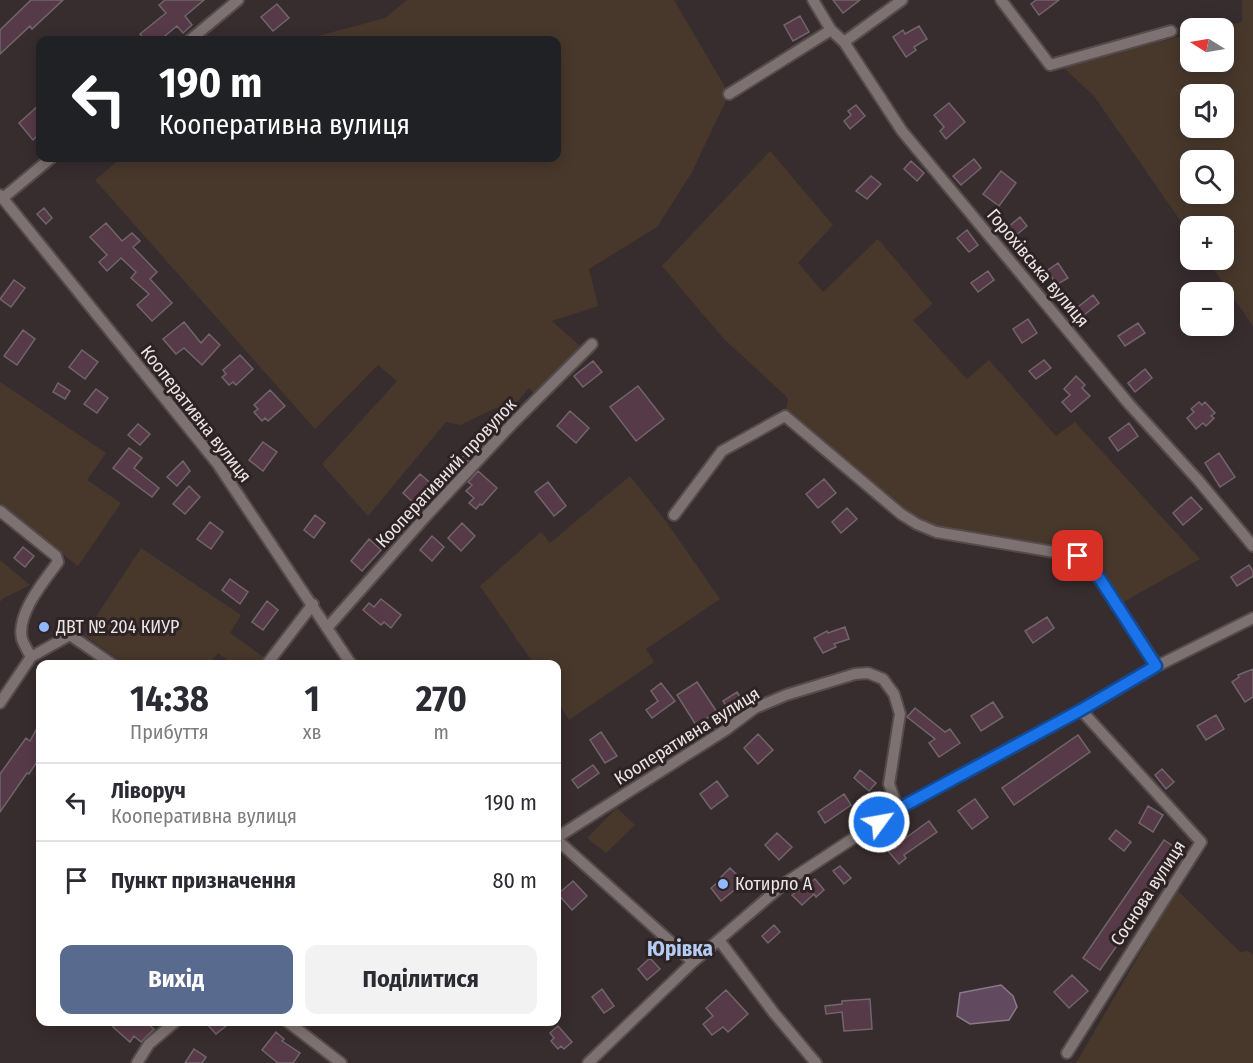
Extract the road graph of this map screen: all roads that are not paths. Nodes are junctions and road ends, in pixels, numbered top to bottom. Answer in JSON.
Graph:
{"nodes":[{"id":1,"x":238,"y":0,"type":"edge"},
{"id":2,"x":813,"y":0,"type":"edge"},
{"id":3,"x":902,"y":0,"type":"edge"},
{"id":4,"x":1000,"y":0,"type":"edge"},
{"id":5,"x":831,"y":30,"type":"junction"},
{"id":6,"x":1171,"y":31,"type":"dead end"},
{"id":7,"x":195,"y":36,"type":"edge"},
{"id":8,"x":844,"y":42,"type":"junction"},
{"id":9,"x":729,"y":94,"type":"dead end"},
{"id":10,"x":46,"y":162,"type":"edge"},
{"id":11,"x":1,"y":196,"type":"edge"},
{"id":12,"x":592,"y":344,"type":"dead end"},
{"id":13,"x":0,"y":511,"type":"edge"},
{"id":14,"x":674,"y":516,"type":"dead end"},
{"id":15,"x":1253,"y":546,"type":"edge"},
{"id":16,"x":313,"y":604,"type":"junction"},
{"id":17,"x":1253,"y":618,"type":"edge"},
{"id":18,"x":327,"y":628,"type":"junction"},
{"id":19,"x":31,"y":657,"type":"junction"},
{"id":20,"x":106,"y":660,"type":"edge"},
{"id":21,"x":270,"y":660,"type":"edge"},
{"id":22,"x":348,"y":660,"type":"edge"},
{"id":23,"x":1156,"y":666,"type":"junction"},
{"id":24,"x":0,"y":703,"type":"edge"},
{"id":25,"x":1081,"y":710,"type":"junction"},
{"id":26,"x":898,"y":809,"type":"junction"},
{"id":27,"x":561,"y":835,"type":"edge"},
{"id":28,"x":561,"y":843,"type":"edge"},
{"id":29,"x":720,"y":940,"type":"junction"},
{"id":30,"x":693,"y":962,"type":"junction"},
{"id":31,"x":170,"y":1026,"type":"edge"},
{"id":32,"x":295,"y":1026,"type":"edge"},
{"id":33,"x":1067,"y":1053,"type":"dead end"},
{"id":34,"x":137,"y":1063,"type":"edge"},
{"id":35,"x":341,"y":1063,"type":"edge"},
{"id":36,"x":588,"y":1063,"type":"edge"},
{"id":37,"x":816,"y":1063,"type":"edge"}],
"edges":[{"from":1,"to":7,"type":"street"},
{"from":2,"to":5,"type":"street","name":"Горохівська вулиця"},
{"from":3,"to":8,"type":"street"},
{"from":4,"to":6,"type":"street"},
{"from":5,"to":8,"type":"street","name":"Горохівська вулиця"},
{"from":5,"to":9,"type":"street"},
{"from":8,"to":15,"type":"street","name":"Горохівська вулиця"},
{"from":10,"to":11,"type":"street"},
{"from":11,"to":16,"type":"street","name":"Кооперативна вулиця"},
{"from":12,"to":18,"type":"street","name":"Кооперативний провулок"},
{"from":13,"to":19,"type":"street"},
{"from":14,"to":23,"type":"street"},
{"from":16,"to":18,"type":"street","name":"Кооперативна вулиця"},
{"from":16,"to":21,"type":"street"},
{"from":17,"to":23,"type":"street"},
{"from":18,"to":22,"type":"street","name":"Кооперативна вулиця"},
{"from":19,"to":20,"type":"street"},
{"from":19,"to":24,"type":"street"},
{"from":23,"to":25,"type":"street"},
{"from":25,"to":26,"type":"street"},
{"from":25,"to":33,"type":"street","name":"Соснова вулиця"},
{"from":26,"to":27,"type":"street","name":"Кооперативна вулиця"},
{"from":26,"to":29,"type":"street"},
{"from":28,"to":30,"type":"street","name":"Кооперативна вулиця"},
{"from":29,"to":30,"type":"street"},
{"from":29,"to":37,"type":"street"},
{"from":30,"to":36,"type":"street"},
{"from":31,"to":34,"type":"street"},
{"from":32,"to":35,"type":"street"}]}
